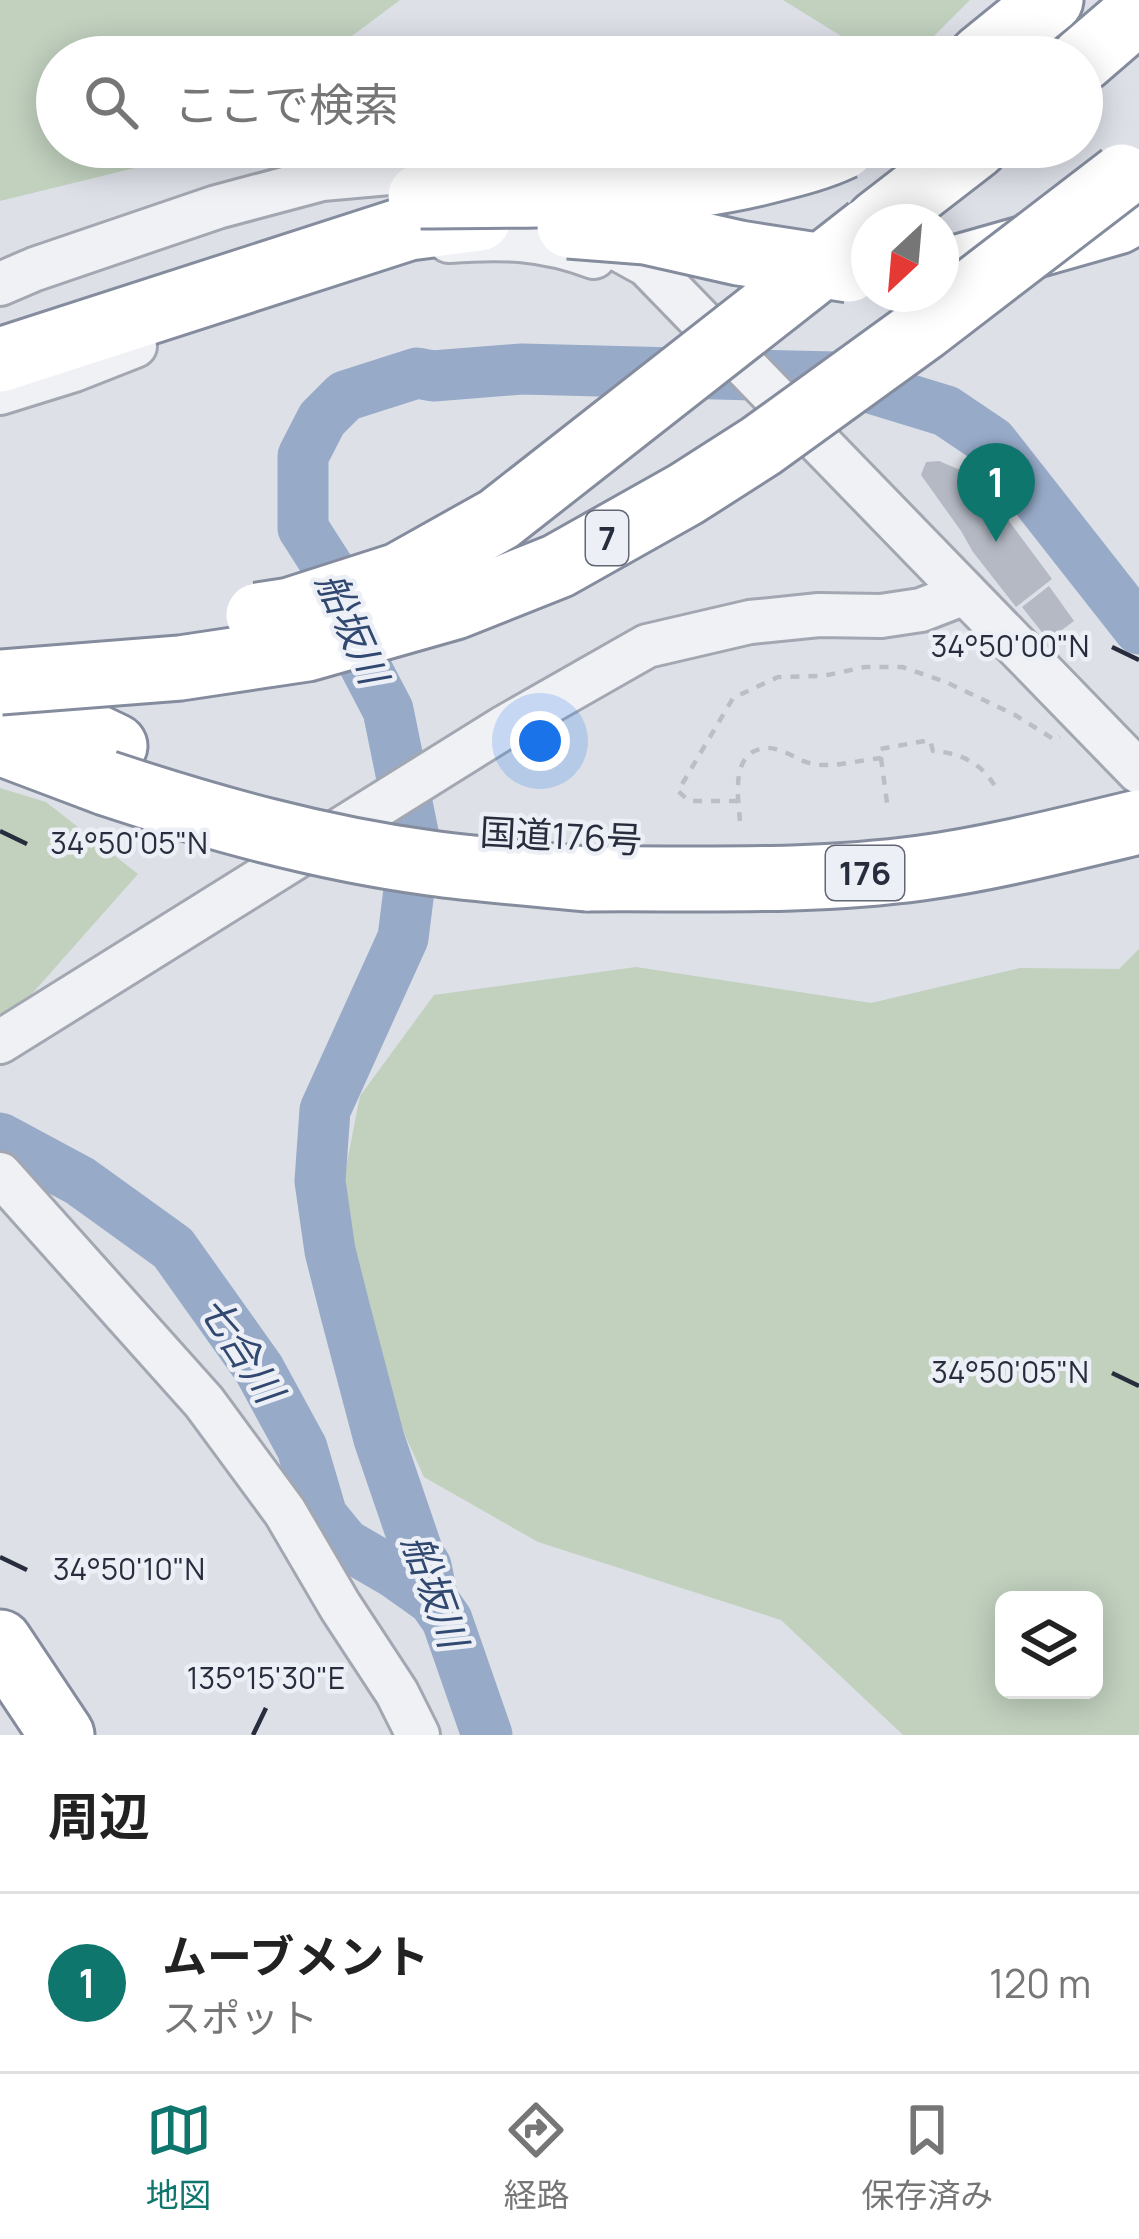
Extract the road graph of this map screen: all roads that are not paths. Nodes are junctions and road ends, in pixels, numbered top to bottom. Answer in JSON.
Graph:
{"nodes":[{"id":1,"x":1139,"y":11,"type":"edge"},
{"id":2,"x":1103,"y":42,"type":"edge"},
{"id":3,"x":781,"y":168,"type":"edge"},
{"id":4,"x":947,"y":168,"type":"edge"},
{"id":5,"x":1129,"y":193,"type":"edge"},
{"id":6,"x":901,"y":204,"type":"edge"},
{"id":7,"x":851,"y":244,"type":"edge"},
{"id":8,"x":959,"y":264,"type":"edge"},
{"id":9,"x":851,"y":270,"type":"edge"},
{"id":10,"x":0,"y":284,"type":"edge"},
{"id":11,"x":685,"y":306,"type":"junction"},
{"id":12,"x":0,"y":334,"type":"edge"},
{"id":13,"x":0,"y":360,"type":"edge"},
{"id":14,"x":0,"y":393,"type":"edge"},
{"id":15,"x":965,"y":593,"type":"junction"},
{"id":16,"x":0,"y":647,"type":"edge"},
{"id":17,"x":0,"y":682,"type":"edge"},
{"id":18,"x":0,"y":691,"type":"edge"},
{"id":19,"x":0,"y":743,"type":"edge"},
{"id":20,"x":110,"y":765,"type":"junction"},
{"id":21,"x":1132,"y":793,"type":"edge"},
{"id":22,"x":0,"y":1042,"type":"edge"},
{"id":23,"x":0,"y":1174,"type":"edge"},
{"id":24,"x":0,"y":1642,"type":"edge"},
{"id":25,"x":62,"y":1735,"type":"edge"},
{"id":26,"x":418,"y":1735,"type":"edge"}],
"edges":[{"from":1,"to":2,"type":"highway"},
{"from":3,"to":12,"type":"highway","bridge":true},
{"from":4,"to":6,"type":"highway"},
{"from":5,"to":8,"type":"highway","bridge":true},
{"from":5,"to":17,"type":"highway","number":"7","bridge":true},
{"from":7,"to":16,"type":"highway","bridge":true},
{"from":9,"to":13,"type":"highway","bridge":true},
{"from":10,"to":11,"type":"street"},
{"from":11,"to":14,"type":"street"},
{"from":11,"to":15,"type":"street","bridge":true},
{"from":15,"to":21,"type":"street"},
{"from":15,"to":22,"type":"street"},
{"from":18,"to":20,"type":"highway","name":"国道176号","number":"176"},
{"from":19,"to":20,"type":"highway","name":"国道176号","number":"176"},
{"from":20,"to":21,"type":"highway","name":"国道176号","number":"176"},
{"from":23,"to":26,"type":"street"},
{"from":24,"to":25,"type":"highway"}]}
